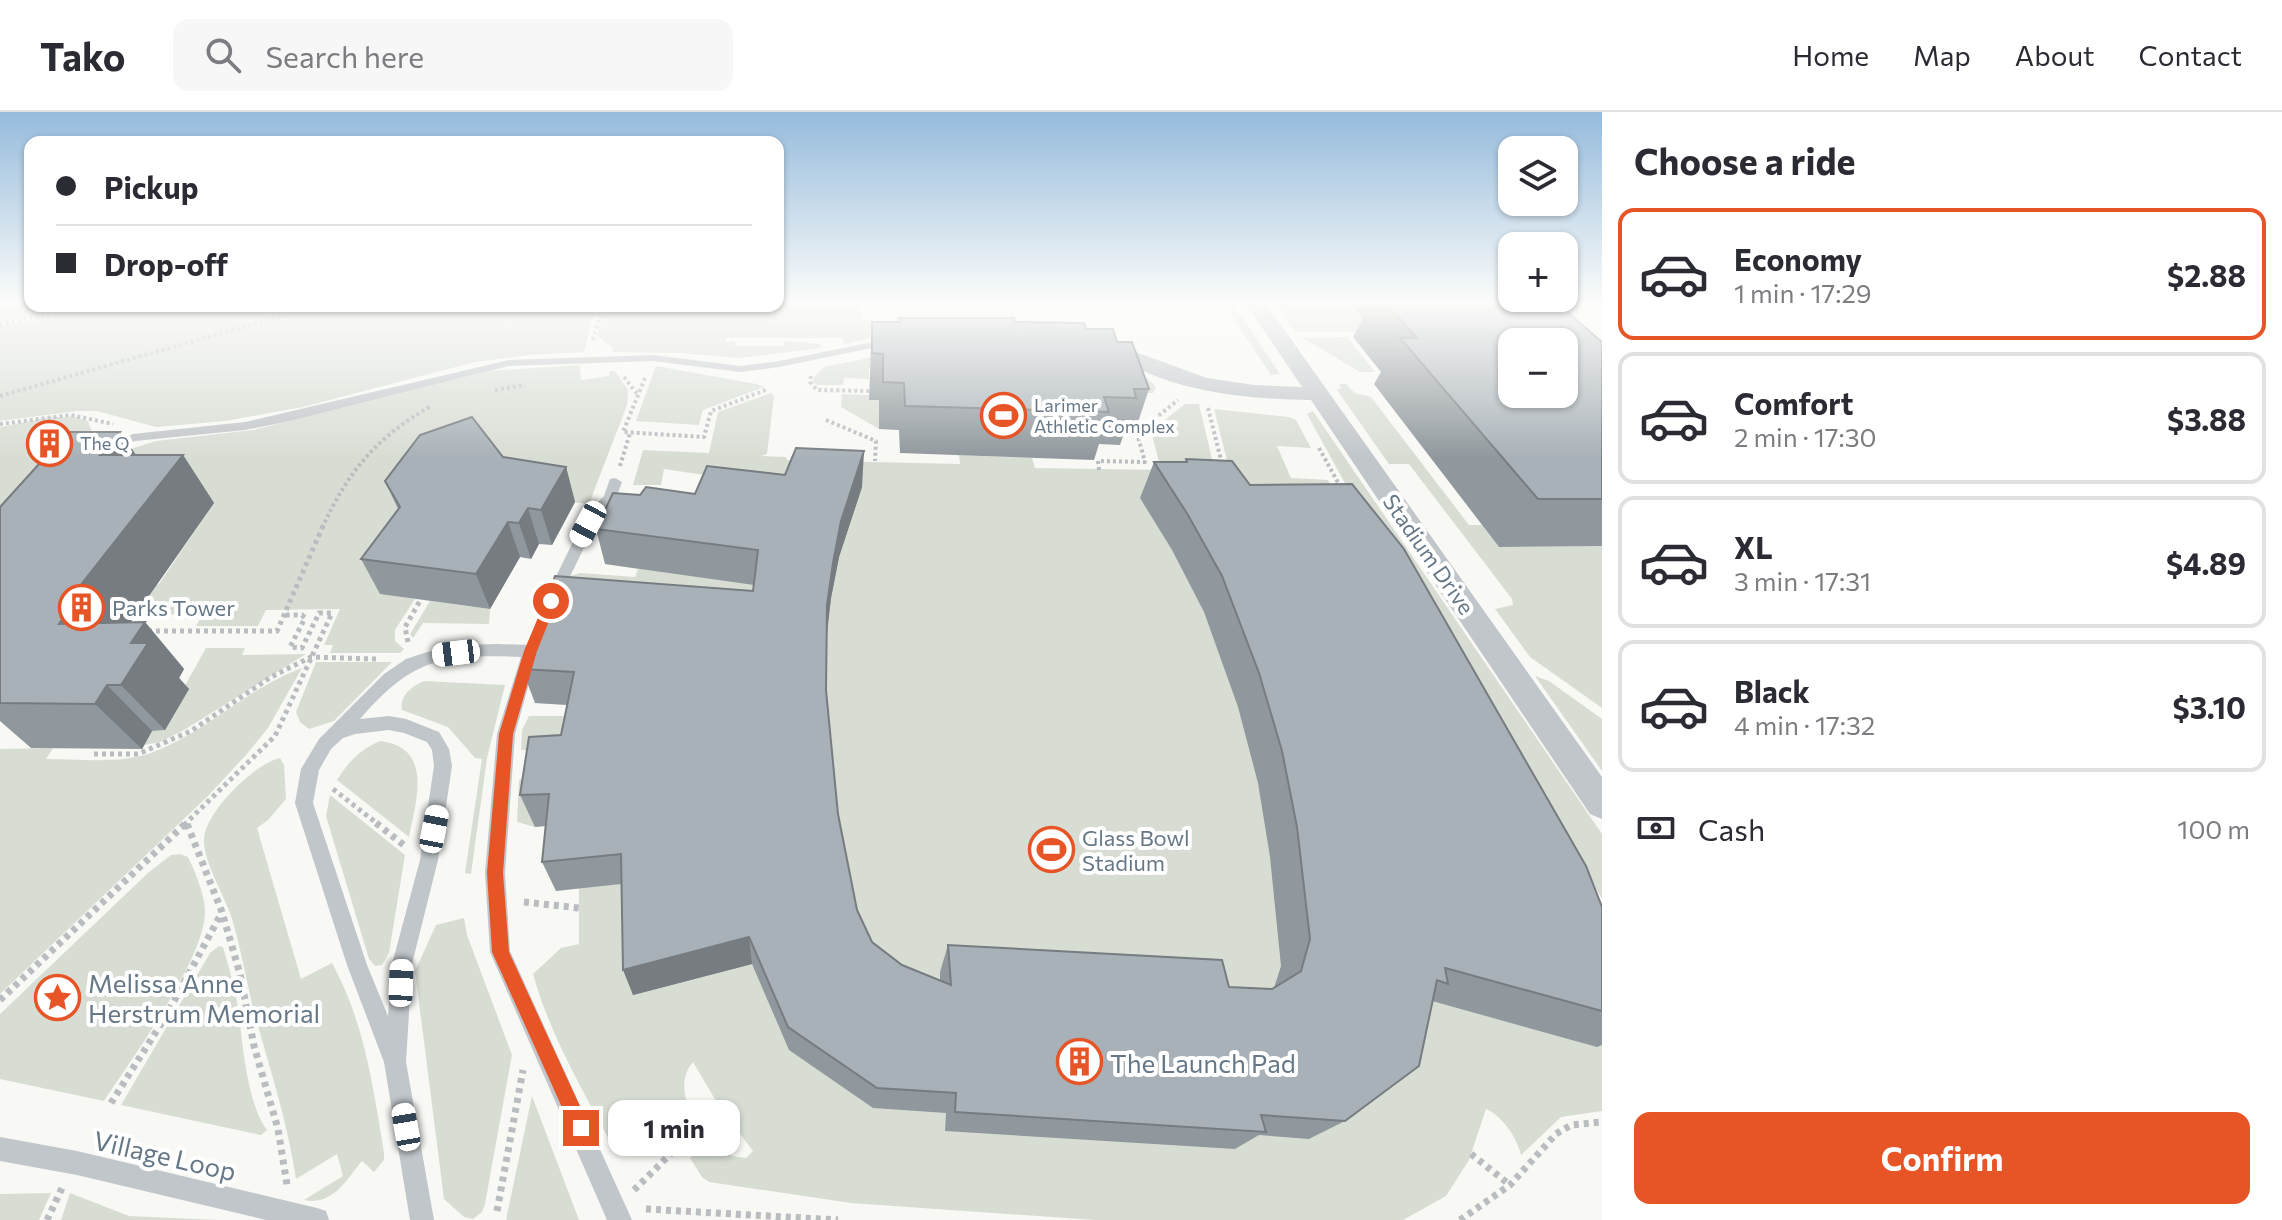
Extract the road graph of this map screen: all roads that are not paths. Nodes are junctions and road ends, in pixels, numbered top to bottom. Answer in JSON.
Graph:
{"nodes":[{"id":1,"x":821,"y":356,"type":"edge"},
{"id":2,"x":1123,"y":356,"type":"edge"},
{"id":3,"x":1292,"y":356,"type":"edge"},
{"id":4,"x":1319,"y":394,"type":"junction"},
{"id":5,"x":90,"y":456,"type":"edge"},
{"id":6,"x":615,"y":482,"type":"dead end"},
{"id":7,"x":546,"y":613,"type":"edge"},
{"id":8,"x":337,"y":733,"type":"junction"},
{"id":9,"x":1602,"y":804,"type":"edge"},
{"id":10,"x":395,"y":1062,"type":"junction"},
{"id":11,"x":0,"y":1149,"type":"edge"},
{"id":12,"x":618,"y":1214,"type":"edge"},
{"id":13,"x":317,"y":1220,"type":"edge"},
{"id":14,"x":422,"y":1220,"type":"edge"}],
"edges":[{"from":1,"to":5,"type":"lane"},
{"from":2,"to":4,"type":"street"},
{"from":3,"to":4,"type":"street","name":"Stadium Drive"},
{"from":4,"to":9,"type":"street","name":"Stadium Drive"},
{"from":6,"to":7,"type":"lane"},
{"from":8,"to":10,"type":"lane"},
{"from":8,"to":10,"type":"lane"},
{"from":8,"to":12,"type":"lane"},
{"from":10,"to":14,"type":"lane"},
{"from":11,"to":13,"type":"lane","name":"Village Loop"}]}
